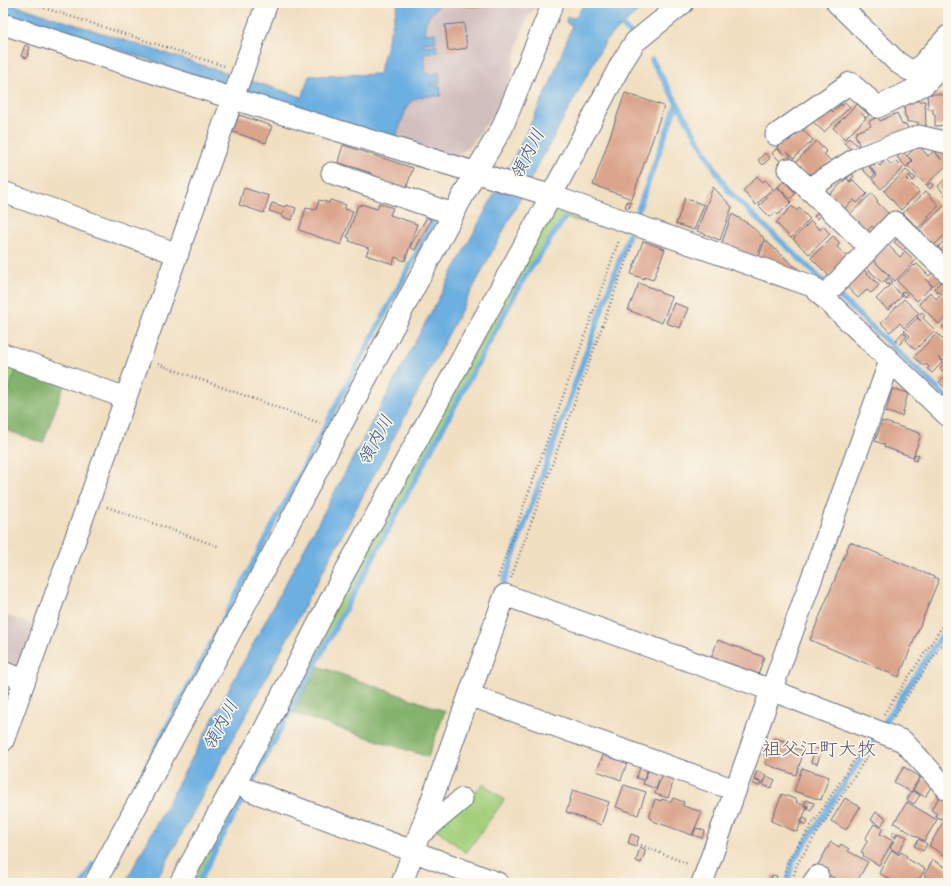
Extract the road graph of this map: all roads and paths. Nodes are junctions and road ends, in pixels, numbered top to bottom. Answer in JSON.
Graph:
{"nodes":[{"id":1,"x":29,"y":3,"type":"edge"},
{"id":2,"x":267,"y":3,"type":"edge"},
{"id":3,"x":553,"y":3,"type":"edge"},
{"id":4,"x":683,"y":3,"type":"edge"},
{"id":5,"x":837,"y":3,"type":"edge"},
{"id":6,"x":3,"y":24,"type":"edge"},
{"id":7,"x":948,"y":36,"type":"edge"},
{"id":8,"x":948,"y":59,"type":"edge"},
{"id":9,"x":239,"y":84,"type":"junction"},
{"id":10,"x":776,"y":135,"type":"dead end"},
{"id":11,"x":948,"y":143,"type":"edge"},
{"id":12,"x":788,"y":170,"type":"dead end"},
{"id":13,"x":332,"y":174,"type":"dead end"},
{"id":14,"x":478,"y":174,"type":"junction"},
{"id":15,"x":808,"y":189,"type":"junction"},
{"id":16,"x":3,"y":192,"type":"edge"},
{"id":17,"x":550,"y":196,"type":"junction"},
{"id":18,"x":453,"y":214,"type":"junction"},
{"id":19,"x":632,"y":224,"type":"junction"},
{"id":20,"x":870,"y":248,"type":"junction"},
{"id":21,"x":178,"y":254,"type":"junction"},
{"id":22,"x":948,"y":273,"type":"edge"},
{"id":23,"x":823,"y":297,"type":"junction"},
{"id":24,"x":3,"y":354,"type":"edge"},
{"id":25,"x":141,"y":358,"type":"junction"},
{"id":26,"x":890,"y":361,"type":"junction"},
{"id":27,"x":126,"y":398,"type":"junction"},
{"id":28,"x":948,"y":416,"type":"edge"},
{"id":29,"x":323,"y":424,"type":"dead end"},
{"id":30,"x":89,"y":500,"type":"junction"},
{"id":31,"x":220,"y":547,"type":"dead end"},
{"id":32,"x":501,"y":587,"type":"junction"},
{"id":33,"x":948,"y":618,"type":"edge"},
{"id":34,"x":948,"y":635,"type":"edge"},
{"id":35,"x":3,"y":672,"type":"edge"},
{"id":36,"x":25,"y":680,"type":"junction"},
{"id":37,"x":771,"y":690,"type":"junction"},
{"id":38,"x":469,"y":695,"type":"junction"},
{"id":39,"x":878,"y":732,"type":"junction"},
{"id":40,"x":3,"y":741,"type":"edge"},
{"id":41,"x":249,"y":790,"type":"dead end"},
{"id":42,"x":735,"y":790,"type":"junction"},
{"id":43,"x":948,"y":790,"type":"edge"},
{"id":44,"x":462,"y":799,"type":"dead end"},
{"id":45,"x":416,"y":843,"type":"junction"},
{"id":46,"x":640,"y":845,"type":"dead end"},
{"id":47,"x":704,"y":877,"type":"edge"},
{"id":48,"x":793,"y":877,"type":"dead end"},
{"id":49,"x":96,"y":883,"type":"edge"},
{"id":50,"x":180,"y":883,"type":"edge"},
{"id":51,"x":402,"y":883,"type":"edge"},
{"id":52,"x":498,"y":883,"type":"edge"},
{"id":53,"x":783,"y":883,"type":"edge"}],
"edges":[{"from":1,"to":9,"type":"path"},
{"from":2,"to":9,"type":"street"},
{"from":3,"to":14,"type":"street"},
{"from":4,"to":17,"type":"street"},
{"from":5,"to":7,"type":"street"},
{"from":6,"to":9,"type":"street"},
{"from":8,"to":10,"type":"street"},
{"from":9,"to":14,"type":"street"},
{"from":9,"to":21,"type":"street"},
{"from":11,"to":15,"type":"street"},
{"from":12,"to":15,"type":"street"},
{"from":13,"to":18,"type":"street"},
{"from":14,"to":17,"type":"street"},
{"from":14,"to":18,"type":"street"},
{"from":15,"to":20,"type":"street"},
{"from":16,"to":21,"type":"street"},
{"from":17,"to":19,"type":"street"},
{"from":17,"to":50,"type":"street"},
{"from":18,"to":49,"type":"street"},
{"from":19,"to":23,"type":"street"},
{"from":19,"to":32,"type":"path"},
{"from":19,"to":32,"type":"path"},
{"from":20,"to":22,"type":"street"},
{"from":20,"to":23,"type":"street"},
{"from":21,"to":25,"type":"street"},
{"from":23,"to":26,"type":"street"},
{"from":24,"to":27,"type":"street"},
{"from":25,"to":27,"type":"street"},
{"from":25,"to":29,"type":"path"},
{"from":26,"to":28,"type":"street"},
{"from":26,"to":37,"type":"street"},
{"from":27,"to":30,"type":"street"},
{"from":30,"to":31,"type":"path"},
{"from":30,"to":36,"type":"street"},
{"from":32,"to":37,"type":"street"},
{"from":32,"to":38,"type":"street"},
{"from":33,"to":39,"type":"path"},
{"from":34,"to":39,"type":"path"},
{"from":35,"to":36,"type":"street"},
{"from":36,"to":40,"type":"street"},
{"from":37,"to":39,"type":"street"},
{"from":37,"to":42,"type":"street"},
{"from":38,"to":42,"type":"street"},
{"from":38,"to":45,"type":"street"},
{"from":39,"to":43,"type":"street"},
{"from":39,"to":48,"type":"path"},
{"from":39,"to":53,"type":"path"},
{"from":41,"to":45,"type":"street"},
{"from":42,"to":47,"type":"street"},
{"from":44,"to":45,"type":"street"},
{"from":45,"to":51,"type":"street"},
{"from":45,"to":52,"type":"street"},
{"from":46,"to":47,"type":"path"}]}
